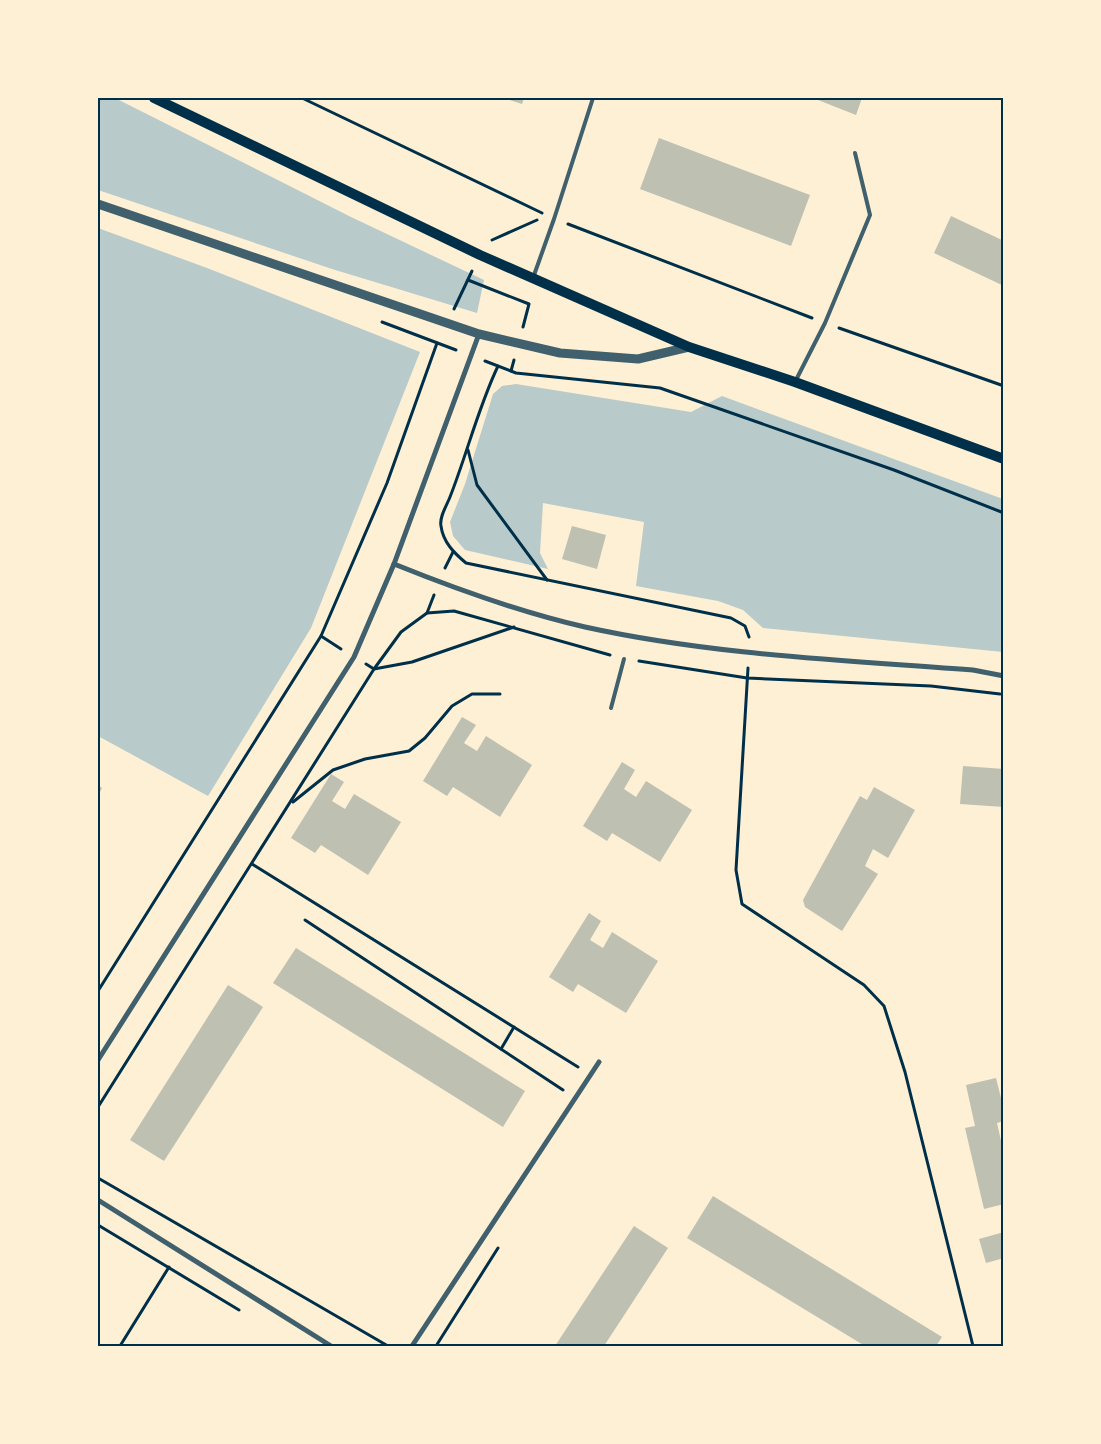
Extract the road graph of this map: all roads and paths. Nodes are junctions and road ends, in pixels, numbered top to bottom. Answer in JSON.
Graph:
{"nodes":[{"id":1,"x":154,"y":98,"type":"edge"},
{"id":2,"x":302,"y":98,"type":"edge"},
{"id":3,"x":593,"y":98,"type":"edge"},
{"id":4,"x":855,"y":153,"type":"dead end"},
{"id":5,"x":98,"y":204,"type":"edge"},
{"id":6,"x":554,"y":219,"type":"junction"},
{"id":7,"x":533,"y":278,"type":"junction"},
{"id":8,"x":468,"y":280,"type":"dead end"},
{"id":9,"x":825,"y":323,"type":"junction"},
{"id":10,"x":416,"y":334,"type":"dead end"},
{"id":11,"x":479,"y":334,"type":"junction"},
{"id":12,"x":437,"y":343,"type":"junction"},
{"id":13,"x":518,"y":344,"type":"junction"},
{"id":14,"x":689,"y":347,"type":"junction"},
{"id":15,"x":470,"y":356,"type":"junction"},
{"id":16,"x":498,"y":366,"type":"junction"},
{"id":17,"x":511,"y":371,"type":"junction"},
{"id":18,"x":795,"y":382,"type":"junction"},
{"id":19,"x":1004,"y":386,"type":"edge"},
{"id":20,"x":468,"y":450,"type":"junction"},
{"id":21,"x":1004,"y":459,"type":"edge"},
{"id":22,"x":1004,"y":513,"type":"edge"},
{"id":23,"x":394,"y":564,"type":"junction"},
{"id":24,"x":547,"y":580,"type":"junction"},
{"id":25,"x":514,"y":628,"type":"junction"},
{"id":26,"x":750,"y":653,"type":"junction"},
{"id":27,"x":624,"y":658,"type":"junction"},
{"id":28,"x":374,"y":669,"type":"junction"},
{"id":29,"x":1004,"y":676,"type":"edge"},
{"id":30,"x":747,"y":678,"type":"junction"},
{"id":31,"x":500,"y":694,"type":"dead end"},
{"id":32,"x":1004,"y":694,"type":"edge"},
{"id":33,"x":611,"y":708,"type":"dead end"},
{"id":34,"x":291,"y":804,"type":"junction"},
{"id":35,"x":252,"y":864,"type":"junction"},
{"id":36,"x":305,"y":920,"type":"dead end"},
{"id":37,"x":98,"y":991,"type":"edge"},
{"id":38,"x":514,"y":1027,"type":"junction"},
{"id":39,"x":501,"y":1049,"type":"junction"},
{"id":40,"x":98,"y":1060,"type":"edge"},
{"id":41,"x":599,"y":1062,"type":"dead end"},
{"id":42,"x":581,"y":1068,"type":"dead end"},
{"id":43,"x":566,"y":1091,"type":"dead end"},
{"id":44,"x":98,"y":1107,"type":"edge"},
{"id":45,"x":98,"y":1178,"type":"edge"},
{"id":46,"x":98,"y":1200,"type":"edge"},
{"id":47,"x":98,"y":1225,"type":"edge"},
{"id":48,"x":169,"y":1267,"type":"junction"},
{"id":49,"x":242,"y":1312,"type":"dead end"},
{"id":50,"x":120,"y":1346,"type":"edge"},
{"id":51,"x":331,"y":1346,"type":"edge"},
{"id":52,"x":388,"y":1346,"type":"edge"},
{"id":53,"x":412,"y":1346,"type":"edge"},
{"id":54,"x":973,"y":1346,"type":"edge"}],
"edges":[{"from":1,"to":7,"type":"main road"},
{"from":2,"to":6,"type":"path"},
{"from":3,"to":6,"type":"lane"},
{"from":4,"to":9,"type":"lane"},
{"from":5,"to":11,"type":"street"},
{"from":6,"to":7,"type":"lane"},
{"from":6,"to":9,"type":"path"},
{"from":7,"to":14,"type":"main road"},
{"from":8,"to":13,"type":"path"},
{"from":9,"to":18,"type":"lane"},
{"from":9,"to":19,"type":"path"},
{"from":10,"to":12,"type":"path"},
{"from":11,"to":13,"type":"street"},
{"from":11,"to":15,"type":"street"},
{"from":12,"to":15,"type":"path"},
{"from":12,"to":37,"type":"path"},
{"from":13,"to":14,"type":"street"},
{"from":13,"to":17,"type":"path"},
{"from":14,"to":18,"type":"main road"},
{"from":15,"to":16,"type":"path"},
{"from":15,"to":23,"type":"street"},
{"from":16,"to":17,"type":"path"},
{"from":16,"to":20,"type":"path"},
{"from":17,"to":22,"type":"path"},
{"from":18,"to":21,"type":"main road"},
{"from":20,"to":24,"type":"path"},
{"from":20,"to":24,"type":"path"},
{"from":23,"to":26,"type":"street"},
{"from":23,"to":40,"type":"street"},
{"from":24,"to":26,"type":"path"},
{"from":25,"to":27,"type":"path"},
{"from":25,"to":28,"type":"path"},
{"from":25,"to":28,"type":"path"},
{"from":26,"to":29,"type":"street"},
{"from":26,"to":30,"type":"path"},
{"from":27,"to":30,"type":"path"},
{"from":27,"to":33,"type":"lane"},
{"from":28,"to":34,"type":"path"},
{"from":30,"to":32,"type":"path"},
{"from":30,"to":54,"type":"path"},
{"from":31,"to":34,"type":"path"},
{"from":34,"to":35,"type":"path"},
{"from":35,"to":38,"type":"path"},
{"from":35,"to":44,"type":"path"},
{"from":36,"to":39,"type":"path"},
{"from":38,"to":39,"type":"path"},
{"from":38,"to":42,"type":"path"},
{"from":39,"to":43,"type":"path"},
{"from":41,"to":53,"type":"street"},
{"from":45,"to":52,"type":"path"},
{"from":46,"to":51,"type":"street"},
{"from":47,"to":48,"type":"path"},
{"from":48,"to":49,"type":"path"},
{"from":48,"to":50,"type":"path"}]}
